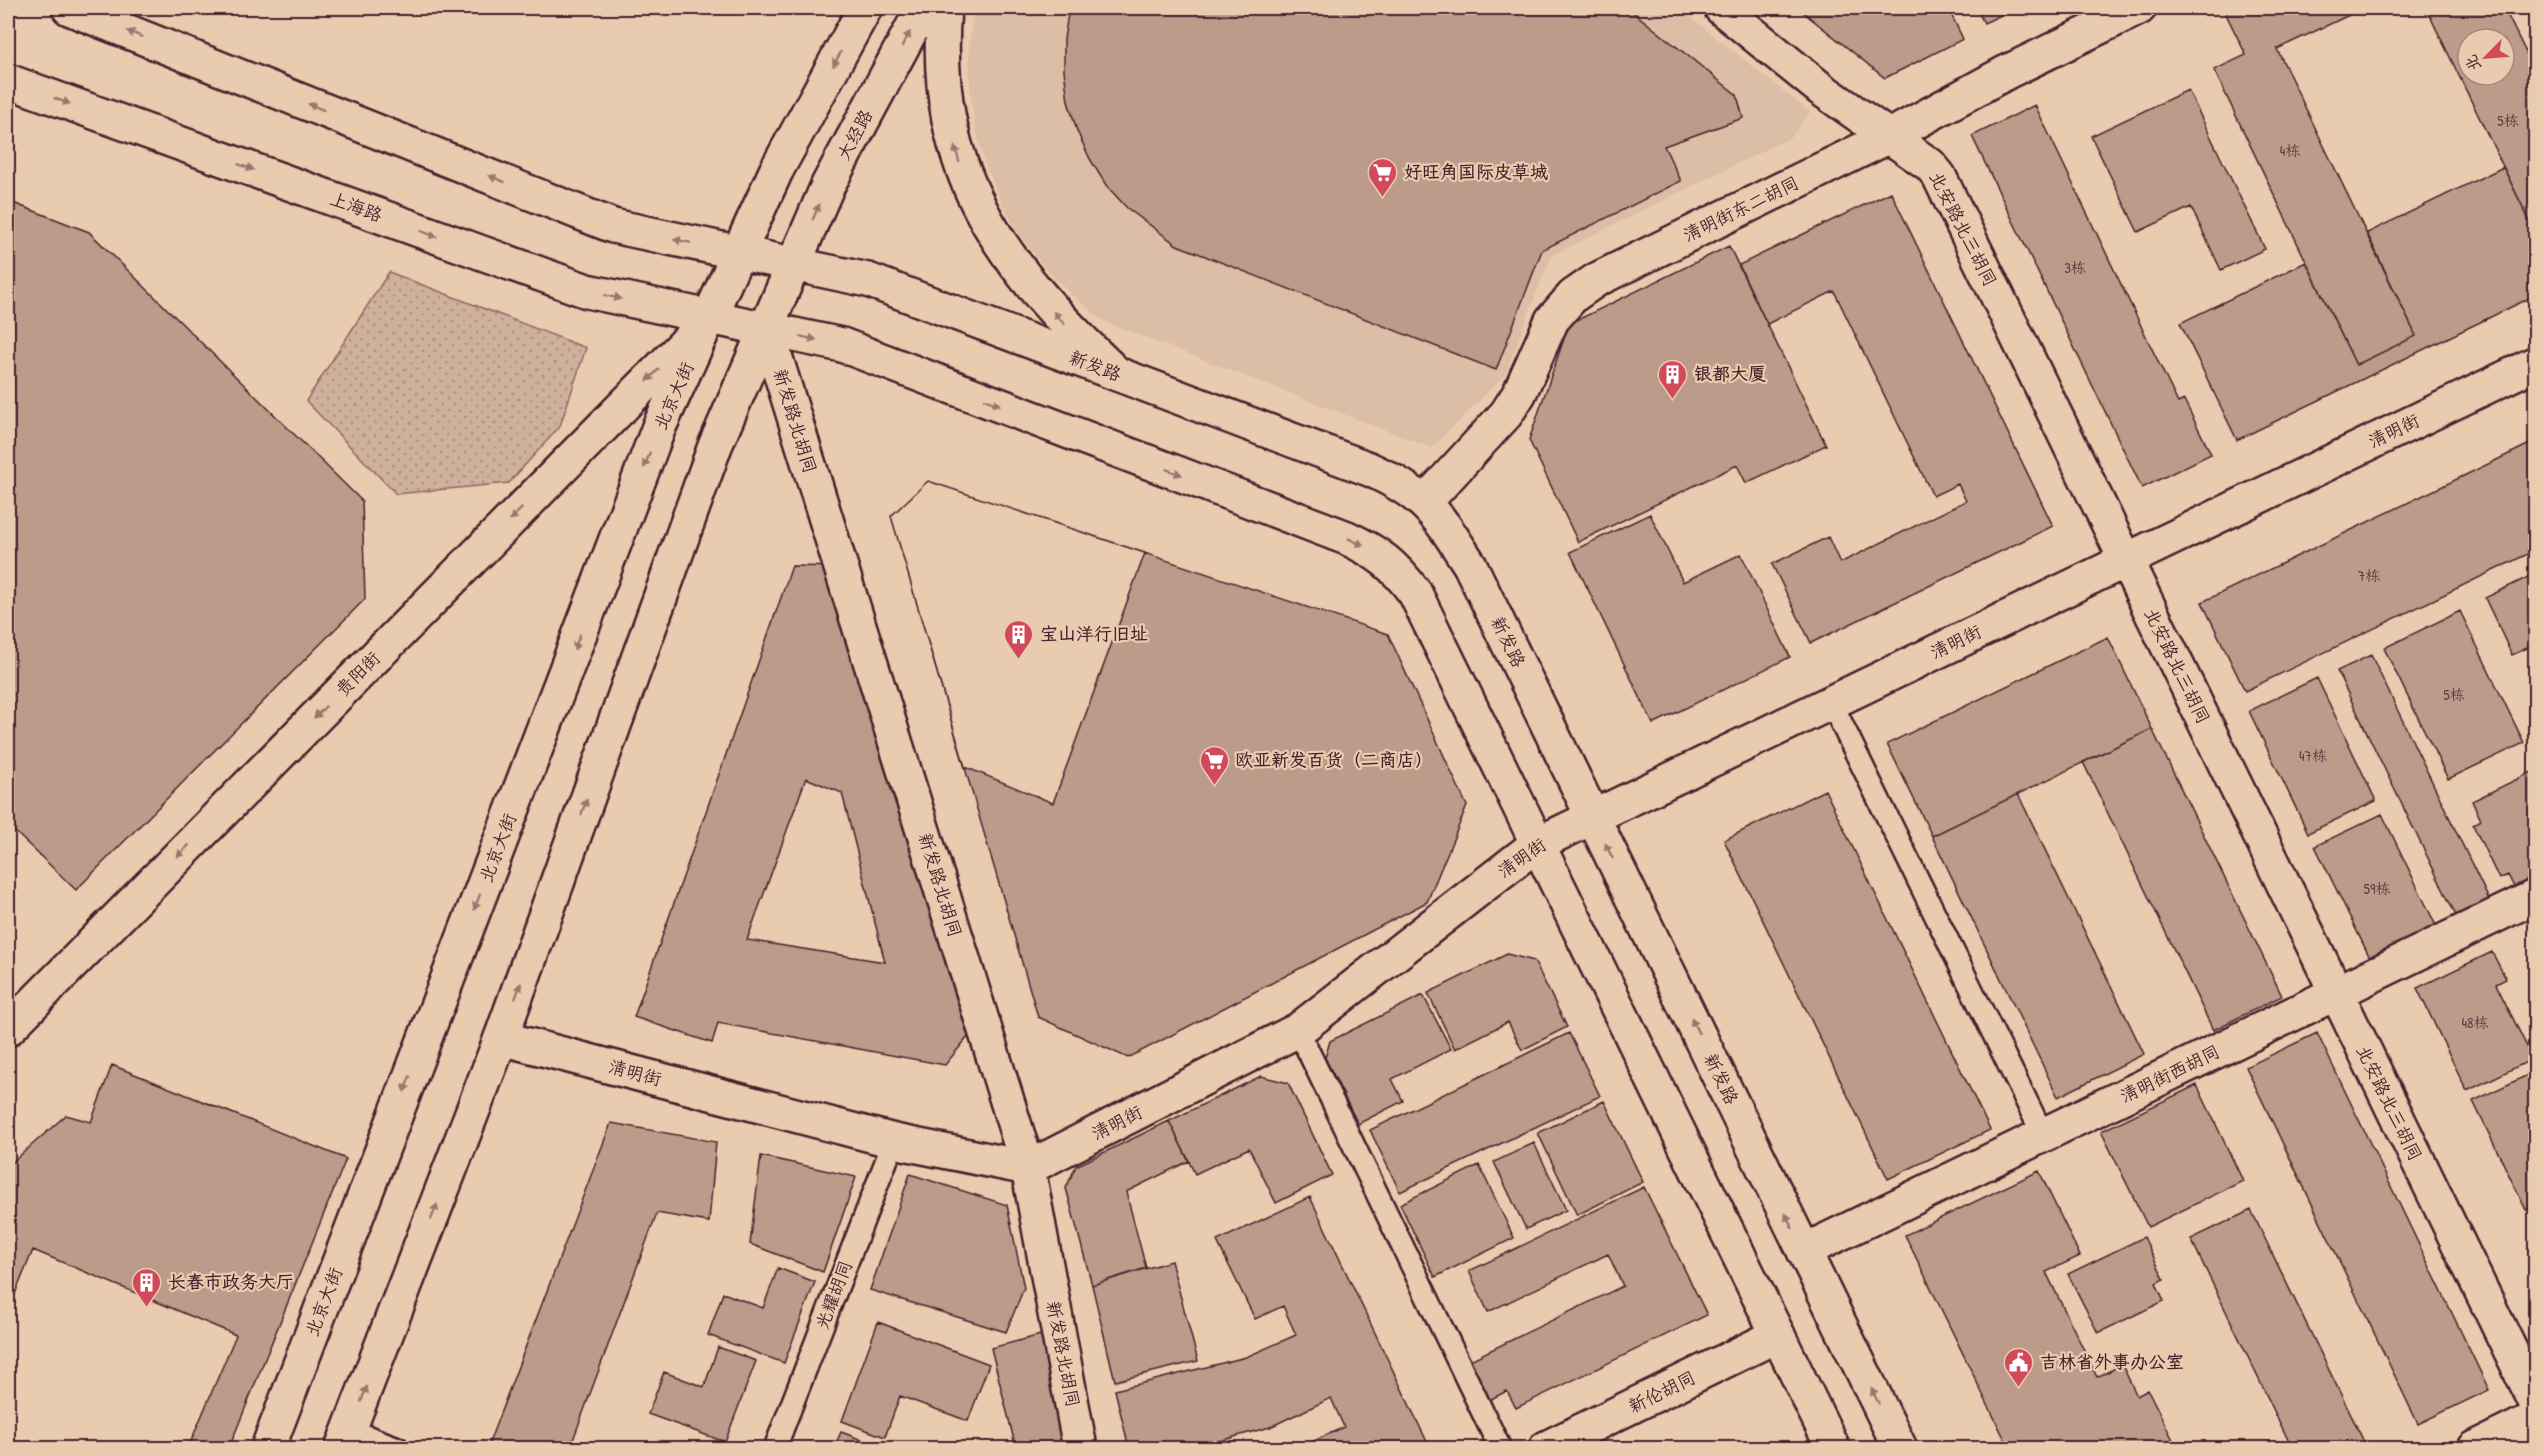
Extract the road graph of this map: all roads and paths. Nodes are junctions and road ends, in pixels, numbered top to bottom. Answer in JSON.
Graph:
{"nodes":[{"id":1,"x":69,"y":8,"type":"edge"},
{"id":2,"x":865,"y":8,"type":"edge"},
{"id":3,"x":923,"y":8,"type":"edge"},
{"id":4,"x":944,"y":8,"type":"edge"},
{"id":5,"x":1721,"y":8,"type":"edge"},
{"id":6,"x":2139,"y":8,"type":"edge"},
{"id":7,"x":8,"y":81,"type":"edge"},
{"id":8,"x":1890,"y":136,"type":"junction"},
{"id":9,"x":739,"y":253,"type":"junction"},
{"id":10,"x":793,"y":266,"type":"junction"},
{"id":11,"x":709,"y":318,"type":"junction"},
{"id":12,"x":767,"y":330,"type":"junction"},
{"id":13,"x":2535,"y":363,"type":"edge"},
{"id":14,"x":1116,"y":374,"type":"junction"},
{"id":15,"x":1425,"y":502,"type":"junction"},
{"id":16,"x":2126,"y":560,"type":"junction"},
{"id":17,"x":1831,"y":702,"type":"junction"},
{"id":18,"x":1593,"y":817,"type":"junction"},
{"id":19,"x":1537,"y":844,"type":"junction"},
{"id":20,"x":2535,"y":896,"type":"edge"},
{"id":21,"x":2336,"y":993,"type":"junction"},
{"id":22,"x":8,"y":1029,"type":"edge"},
{"id":23,"x":1298,"y":1030,"type":"junction"},
{"id":24,"x":501,"y":1038,"type":"junction"},
{"id":25,"x":2043,"y":1135,"type":"junction"},
{"id":26,"x":894,"y":1141,"type":"junction"},
{"id":27,"x":1028,"y":1168,"type":"junction"},
{"id":28,"x":1804,"y":1251,"type":"junction"},
{"id":29,"x":1778,"y":1335,"type":"junction"},
{"id":30,"x":2535,"y":1403,"type":"edge"},
{"id":31,"x":2535,"y":1418,"type":"edge"},
{"id":32,"x":346,"y":1439,"type":"edge"},
{"id":33,"x":268,"y":1449,"type":"edge"},
{"id":34,"x":398,"y":1449,"type":"edge"},
{"id":35,"x":775,"y":1449,"type":"edge"},
{"id":36,"x":1080,"y":1449,"type":"edge"},
{"id":37,"x":1500,"y":1449,"type":"edge"},
{"id":38,"x":1546,"y":1449,"type":"edge"},
{"id":39,"x":1833,"y":1449,"type":"edge"},
{"id":40,"x":1900,"y":1449,"type":"edge"},
{"id":41,"x":2475,"y":1449,"type":"edge"}],
"edges":[{"from":9,"to":1,"type":"main road","one_way":true},
{"from":2,"to":9,"type":"main road","one_way":true},
{"from":10,"to":3,"type":"main road","name":"大经路","one_way":true},
{"from":14,"to":4,"type":"main road","one_way":true},
{"from":5,"to":8,"type":"main road","name":"北安路北三胡同"},
{"from":6,"to":8,"type":"main road","name":"清明街东二胡同"},
{"from":7,"to":11,"type":"main road","name":"上海路","one_way":true},
{"from":8,"to":15,"type":"main road","name":"清明街东二胡同"},
{"from":8,"to":16,"type":"main road","name":"北安路北三胡同"},
{"from":9,"to":10,"type":"main road","name":"新发路"},
{"from":9,"to":11,"type":"main road","name":"北京大街"},
{"from":10,"to":12,"type":"main road"},
{"from":10,"to":14,"type":"main road","name":"新发路"},
{"from":11,"to":12,"type":"main road"},
{"from":11,"to":22,"type":"main road","name":"贵阳街","one_way":true},
{"from":11,"to":33,"type":"main road","name":"北京大街","one_way":true},
{"from":12,"to":19,"type":"main road","one_way":true},
{"from":24,"to":12,"type":"main road","one_way":true},
{"from":12,"to":27,"type":"main road","name":"新发路北胡同"},
{"from":13,"to":16,"type":"main road","name":"清明街"},
{"from":14,"to":15,"type":"main road","name":"新发路"},
{"from":15,"to":18,"type":"main road","name":"新发路"},
{"from":16,"to":17,"type":"main road","name":"清明街"},
{"from":16,"to":21,"type":"main road","name":"北安路北三胡同"},
{"from":17,"to":18,"type":"main road","name":"清明街"},
{"from":17,"to":25,"type":"lane"},
{"from":18,"to":19,"type":"main road","name":"清明街"},
{"from":28,"to":18,"type":"main road","name":"新发路","one_way":true},
{"from":19,"to":23,"type":"main road","name":"清明街"},
{"from":19,"to":29,"type":"main road"},
{"from":20,"to":21,"type":"main road","name":"清明街西胡同"},
{"from":21,"to":25,"type":"main road","name":"清明街西胡同"},
{"from":21,"to":30,"type":"main road","name":"北安路北三胡同"},
{"from":23,"to":27,"type":"main road","name":"清明街"},
{"from":23,"to":37,"type":"lane"},
{"from":24,"to":26,"type":"main road","name":"清明街"},
{"from":32,"to":24,"type":"main road","one_way":true},
{"from":25,"to":28,"type":"main road","name":"清明街西胡同"},
{"from":26,"to":27,"type":"main road","name":"清明街"},
{"from":26,"to":35,"type":"lane","name":"光耀胡同"},
{"from":27,"to":36,"type":"main road","name":"新发路北胡同"},
{"from":40,"to":28,"type":"main road","name":"新发路","one_way":true},
{"from":29,"to":38,"type":"main road","name":"新伦胡同"},
{"from":29,"to":39,"type":"main road"},
{"from":31,"to":41,"type":"main road"},
{"from":32,"to":34,"type":"lane"}]}
